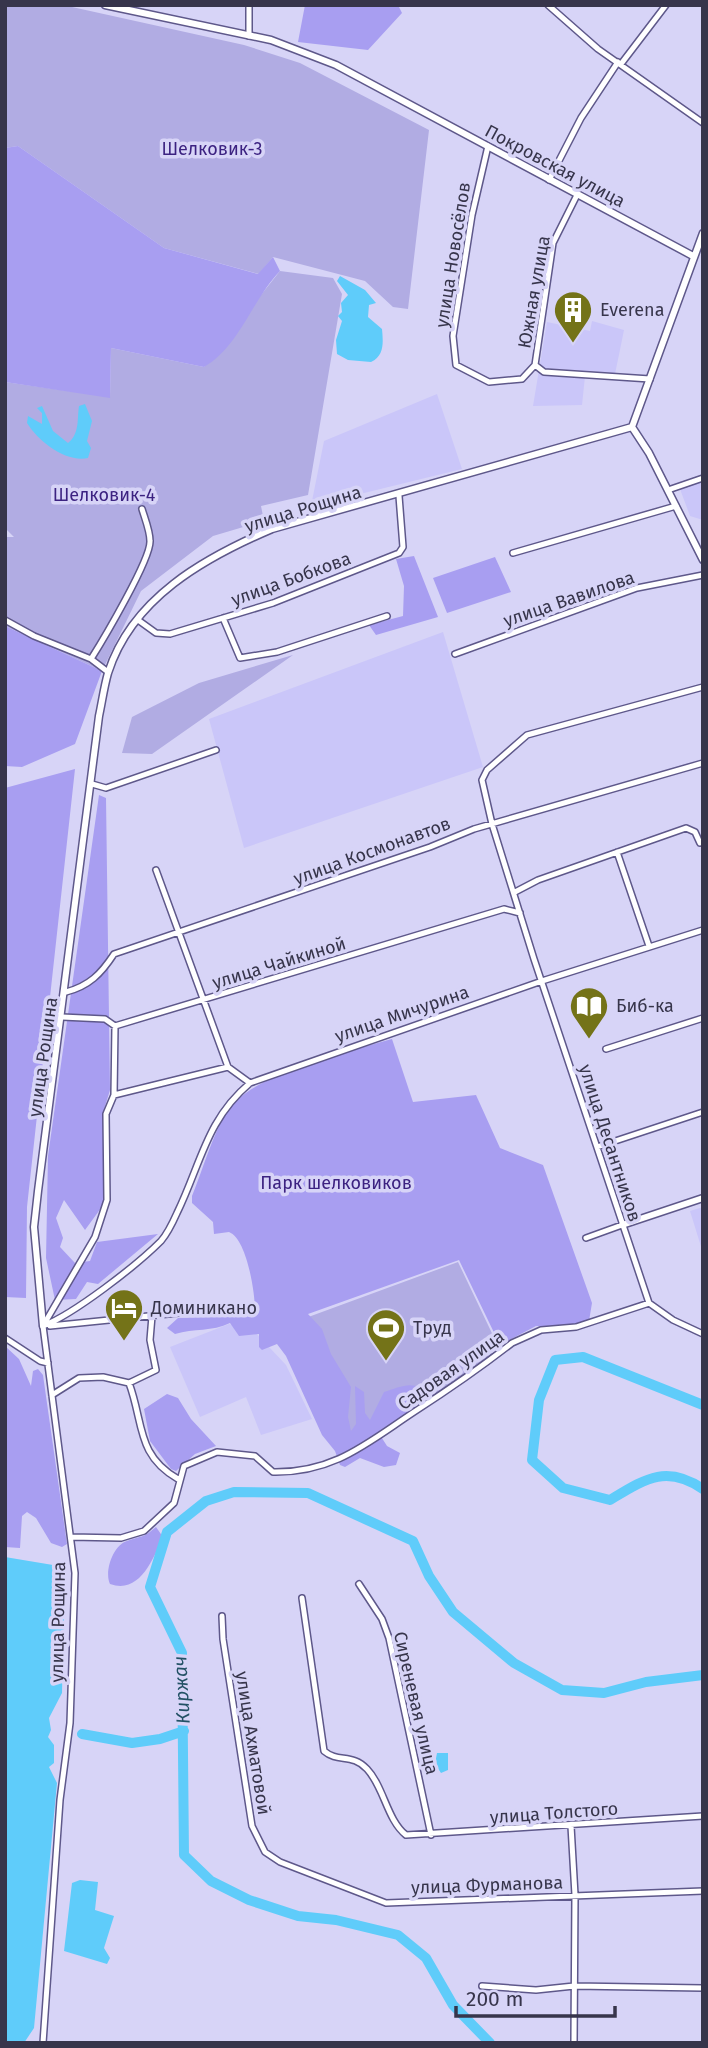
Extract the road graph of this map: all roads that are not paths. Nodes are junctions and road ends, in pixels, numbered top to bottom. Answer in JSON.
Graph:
{"nodes":[{"id":1,"x":105,"y":5,"type":"edge"},
{"id":2,"x":154,"y":5,"type":"edge"},
{"id":3,"x":249,"y":5,"type":"edge"},
{"id":4,"x":548,"y":5,"type":"edge"},
{"id":5,"x":666,"y":5,"type":"edge"},
{"id":6,"x":153,"y":15,"type":"junction"},
{"id":7,"x":248,"y":36,"type":"junction"},
{"id":8,"x":619,"y":63,"type":"junction"},
{"id":9,"x":703,"y":123,"type":"edge"},
{"id":10,"x":488,"y":146,"type":"junction"},
{"id":11,"x":549,"y":180,"type":"junction"},
{"id":12,"x":577,"y":195,"type":"junction"},
{"id":13,"x":703,"y":233,"type":"edge"},
{"id":14,"x":693,"y":256,"type":"junction"},
{"id":15,"x":535,"y":365,"type":"junction"},
{"id":16,"x":650,"y":379,"type":"junction"},
{"id":17,"x":632,"y":427,"type":"junction"},
{"id":18,"x":703,"y":478,"type":"edge"},
{"id":19,"x":668,"y":490,"type":"junction"},
{"id":20,"x":398,"y":496,"type":"junction"},
{"id":21,"x":676,"y":506,"type":"junction"},
{"id":22,"x":142,"y":509,"type":"dead end"},
{"id":23,"x":513,"y":553,"type":"dead end"},
{"id":24,"x":703,"y":560,"type":"edge"},
{"id":25,"x":703,"y":575,"type":"edge"},
{"id":26,"x":387,"y":616,"type":"dead end"},
{"id":27,"x":223,"y":618,"type":"junction"},
{"id":28,"x":5,"y":620,"type":"edge"},
{"id":29,"x":138,"y":620,"type":"junction"},
{"id":30,"x":455,"y":654,"type":"dead end"},
{"id":31,"x":91,"y":659,"type":"junction"},
{"id":32,"x":108,"y":672,"type":"junction"},
{"id":33,"x":703,"y":687,"type":"edge"},
{"id":34,"x":216,"y":750,"type":"dead end"},
{"id":35,"x":703,"y":763,"type":"edge"},
{"id":36,"x":92,"y":783,"type":"junction"},
{"id":37,"x":492,"y":824,"type":"junction"},
{"id":38,"x":702,"y":842,"type":"edge"},
{"id":39,"x":703,"y":850,"type":"edge"},
{"id":40,"x":617,"y":852,"type":"junction"},
{"id":41,"x":156,"y":870,"type":"dead end"},
{"id":42,"x":516,"y":894,"type":"junction"},
{"id":43,"x":504,"y":909,"type":"junction"},
{"id":44,"x":520,"y":912,"type":"junction"},
{"id":45,"x":703,"y":930,"type":"edge"},
{"id":46,"x":179,"y":933,"type":"junction"},
{"id":47,"x":649,"y":946,"type":"junction"},
{"id":48,"x":542,"y":981,"type":"junction"},
{"id":49,"x":65,"y":992,"type":"junction"},
{"id":50,"x":202,"y":1001,"type":"junction"},
{"id":51,"x":62,"y":1017,"type":"junction"},
{"id":52,"x":703,"y":1018,"type":"edge"},
{"id":53,"x":115,"y":1026,"type":"junction"},
{"id":54,"x":606,"y":1049,"type":"dead end"},
{"id":55,"x":228,"y":1067,"type":"junction"},
{"id":56,"x":250,"y":1083,"type":"junction"},
{"id":57,"x":114,"y":1095,"type":"junction"},
{"id":58,"x":703,"y":1112,"type":"edge"},
{"id":59,"x":597,"y":1146,"type":"junction"},
{"id":60,"x":703,"y":1198,"type":"edge"},
{"id":61,"x":622,"y":1225,"type":"junction"},
{"id":62,"x":586,"y":1238,"type":"dead end"},
{"id":63,"x":649,"y":1303,"type":"junction"},
{"id":64,"x":247,"y":1306,"type":"dead end"},
{"id":65,"x":152,"y":1316,"type":"junction"},
{"id":66,"x":66,"y":1317,"type":"junction"},
{"id":67,"x":72,"y":1324,"type":"junction"},
{"id":68,"x":43,"y":1326,"type":"junction"},
{"id":69,"x":703,"y":1334,"type":"edge"},
{"id":70,"x":5,"y":1338,"type":"edge"},
{"id":71,"x":48,"y":1363,"type":"junction"},
{"id":72,"x":129,"y":1383,"type":"junction"},
{"id":73,"x":52,"y":1395,"type":"junction"},
{"id":74,"x":178,"y":1479,"type":"junction"},
{"id":75,"x":71,"y":1537,"type":"junction"},
{"id":76,"x":359,"y":1584,"type":"dead end"},
{"id":77,"x":302,"y":1598,"type":"dead end"},
{"id":78,"x":222,"y":1616,"type":"dead end"},
{"id":79,"x":703,"y":1816,"type":"edge"},
{"id":80,"x":571,"y":1826,"type":"junction"},
{"id":81,"x":431,"y":1835,"type":"junction"},
{"id":82,"x":280,"y":1862,"type":"joint"},
{"id":83,"x":703,"y":1891,"type":"edge"},
{"id":84,"x":575,"y":1895,"type":"junction"},
{"id":85,"x":482,"y":1986,"type":"dead end"},
{"id":86,"x":574,"y":1986,"type":"junction"},
{"id":87,"x":703,"y":1988,"type":"edge"},
{"id":88,"x":43,"y":2043,"type":"edge"},
{"id":89,"x":574,"y":2043,"type":"edge"}],
"edges":[{"from":1,"to":6,"type":"street","name":"Покровская улица"},
{"from":2,"to":6,"type":"street"},
{"from":3,"to":7,"type":"street"},
{"from":4,"to":8,"type":"street"},
{"from":5,"to":8,"type":"street"},
{"from":6,"to":7,"type":"street","name":"Покровская улица"},
{"from":7,"to":10,"type":"street","name":"Покровская улица"},
{"from":8,"to":9,"type":"street"},
{"from":8,"to":11,"type":"street"},
{"from":10,"to":11,"type":"street","name":"Покровская улица"},
{"from":10,"to":15,"type":"street","name":"улица Новосёлов"},
{"from":11,"to":12,"type":"street","name":"Покровская улица"},
{"from":12,"to":14,"type":"street","name":"Покровская улица"},
{"from":12,"to":15,"type":"street","name":"Южная улица"},
{"from":13,"to":14,"type":"street"},
{"from":14,"to":16,"type":"street"},
{"from":15,"to":16,"type":"street","name":"Южная улица"},
{"from":16,"to":17,"type":"street"},
{"from":17,"to":19,"type":"street"},
{"from":17,"to":20,"type":"street","name":"улица Рощина"},
{"from":18,"to":19,"type":"street"},
{"from":19,"to":21,"type":"street"},
{"from":20,"to":27,"type":"street","name":"улица Бобкова"},
{"from":20,"to":29,"type":"street","name":"улица Рощина"},
{"from":21,"to":23,"type":"street"},
{"from":21,"to":24,"type":"street"},
{"from":22,"to":31,"type":"street"},
{"from":25,"to":30,"type":"street","name":"улица Вавилова"},
{"from":26,"to":27,"type":"street"},
{"from":27,"to":29,"type":"street","name":"улица Бобкова"},
{"from":28,"to":31,"type":"street"},
{"from":29,"to":32,"type":"street","name":"улица Рощина"},
{"from":31,"to":32,"type":"street"},
{"from":32,"to":36,"type":"street","name":"улица Рощина"},
{"from":33,"to":37,"type":"street"},
{"from":34,"to":36,"type":"street"},
{"from":35,"to":37,"type":"street","name":"улица Космонавтов"},
{"from":36,"to":49,"type":"street","name":"улица Рощина"},
{"from":37,"to":42,"type":"street"},
{"from":37,"to":46,"type":"street","name":"улица Космонавтов"},
{"from":38,"to":39,"type":"street"},
{"from":38,"to":40,"type":"street","name":"улица Чайкиной"},
{"from":40,"to":42,"type":"street","name":"улица Чайкиной"},
{"from":40,"to":47,"type":"street"},
{"from":41,"to":46,"type":"street"},
{"from":42,"to":43,"type":"street","name":"улица Чайкиной"},
{"from":42,"to":44,"type":"street","name":"улица Десантников"},
{"from":43,"to":44,"type":"street","name":"улица Чайкиной"},
{"from":43,"to":50,"type":"street","name":"улица Чайкиной"},
{"from":44,"to":48,"type":"street","name":"улица Десантников"},
{"from":45,"to":47,"type":"street","name":"улица Мичурина"},
{"from":46,"to":49,"type":"street","name":"улица Космонавтов"},
{"from":46,"to":50,"type":"street"},
{"from":47,"to":48,"type":"street","name":"улица Мичурина"},
{"from":48,"to":56,"type":"street","name":"улица Мичурина"},
{"from":48,"to":59,"type":"street","name":"улица Десантников"},
{"from":49,"to":51,"type":"street","name":"улица Рощина"},
{"from":50,"to":53,"type":"street","name":"улица Чайкиной"},
{"from":50,"to":55,"type":"street"},
{"from":51,"to":53,"type":"street","name":"улица Чайкиной"},
{"from":51,"to":68,"type":"street","name":"улица Рощина"},
{"from":52,"to":54,"type":"street"},
{"from":53,"to":57,"type":"street"},
{"from":55,"to":56,"type":"street"},
{"from":55,"to":57,"type":"street"},
{"from":56,"to":66,"type":"street"},
{"from":57,"to":68,"type":"street"},
{"from":58,"to":59,"type":"street"},
{"from":59,"to":61,"type":"street","name":"улица Десантников"},
{"from":60,"to":61,"type":"street"},
{"from":61,"to":62,"type":"street"},
{"from":61,"to":63,"type":"street","name":"улица Десантников"},
{"from":63,"to":69,"type":"street"},
{"from":63,"to":74,"type":"street","name":"Садовая улица"},
{"from":64,"to":65,"type":"street"},
{"from":65,"to":67,"type":"street"},
{"from":65,"to":72,"type":"street"},
{"from":66,"to":67,"type":"street"},
{"from":66,"to":68,"type":"street"},
{"from":67,"to":68,"type":"street"},
{"from":68,"to":71,"type":"street","name":"улица Рощина"},
{"from":70,"to":71,"type":"street"},
{"from":71,"to":73,"type":"street","name":"улица Рощина"},
{"from":72,"to":73,"type":"street"},
{"from":72,"to":74,"type":"street"},
{"from":73,"to":75,"type":"street","name":"улица Рощина"},
{"from":74,"to":75,"type":"street"},
{"from":75,"to":88,"type":"street","name":"улица Рощина"},
{"from":76,"to":81,"type":"street","name":"Сиреневая улица"},
{"from":77,"to":81,"type":"street","name":"улица Толстого"},
{"from":78,"to":82,"type":"street","name":"улица Ахматовой"},
{"from":79,"to":80,"type":"street","name":"улица Толстого"},
{"from":80,"to":81,"type":"street","name":"улица Толстого"},
{"from":80,"to":84,"type":"street"},
{"from":82,"to":84,"type":"street","name":"улица Фурманова"},
{"from":83,"to":84,"type":"street","name":"улица Фурманова"},
{"from":84,"to":86,"type":"street"},
{"from":85,"to":86,"type":"street"},
{"from":86,"to":87,"type":"street"},
{"from":86,"to":89,"type":"street"}]}
